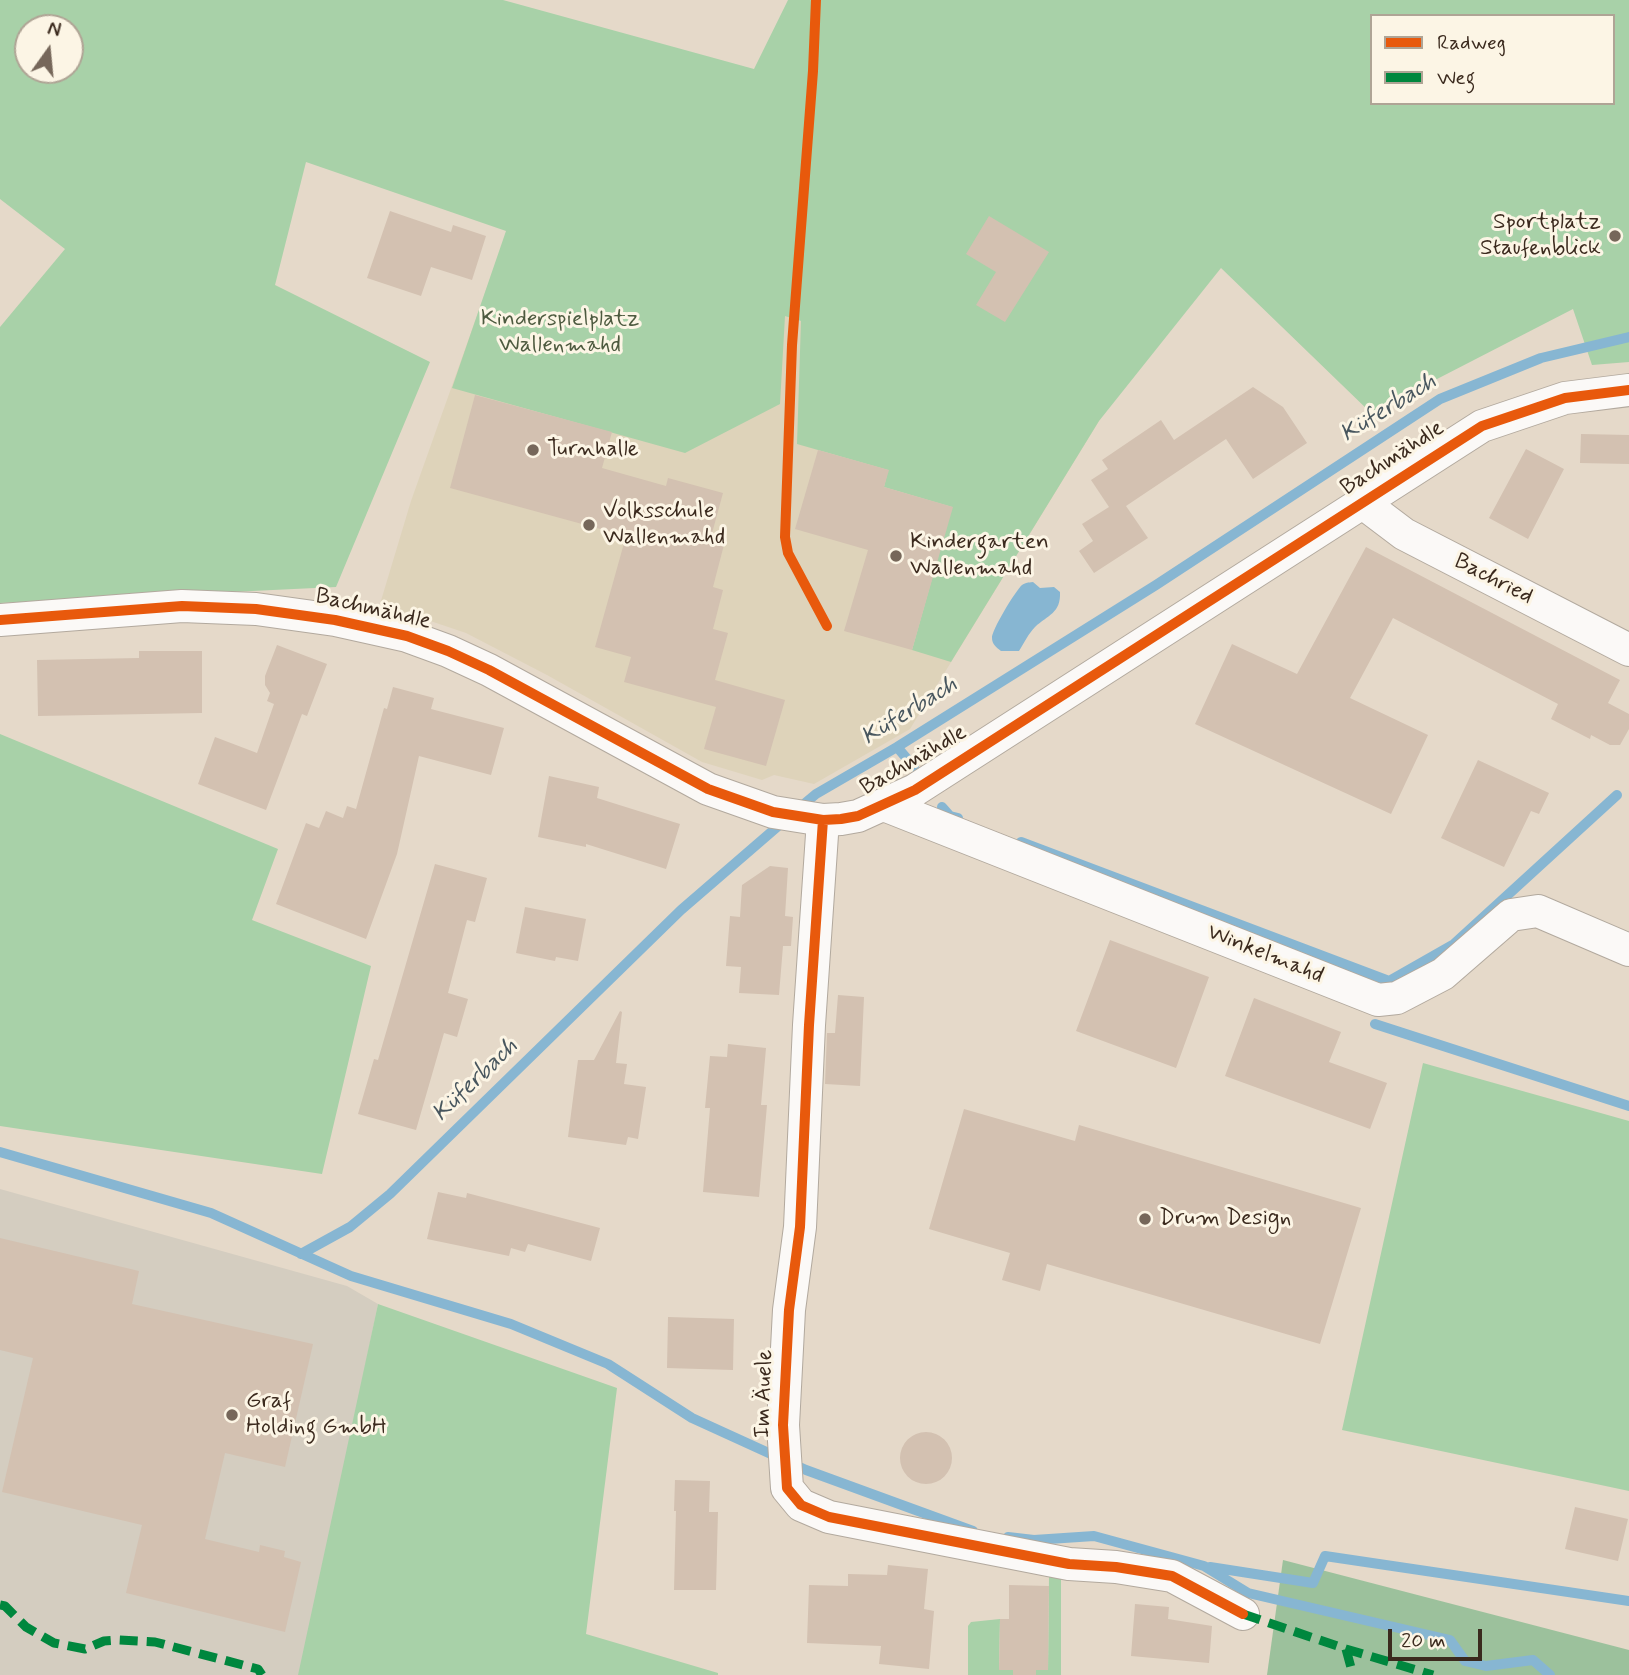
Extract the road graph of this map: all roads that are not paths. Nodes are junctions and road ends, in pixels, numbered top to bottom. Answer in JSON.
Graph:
{"nodes":[{"id":1,"x":1629,"y":390,"type":"edge"},
{"id":2,"x":1363,"y":503,"type":"junction"},
{"id":3,"x":0,"y":620,"type":"edge"},
{"id":4,"x":1629,"y":650,"type":"edge"},
{"id":5,"x":884,"y":805,"type":"junction"},
{"id":6,"x":804,"y":818,"type":"junction"},
{"id":7,"x":1629,"y":950,"type":"edge"},
{"id":8,"x":1243,"y":1614,"type":"dead end"}],
"edges":[{"from":1,"to":2,"type":"street","name":"Bachmähdle"},
{"from":2,"to":4,"type":"street","name":"Bachried"},
{"from":2,"to":5,"type":"street","name":"Bachmähdle"},
{"from":3,"to":6,"type":"street","name":"Bachmähdle"},
{"from":5,"to":6,"type":"street","name":"Bachmähdle"},
{"from":5,"to":7,"type":"street","name":"Winkelmahd"},
{"from":6,"to":8,"type":"street","name":"Im Äuele"}]}
